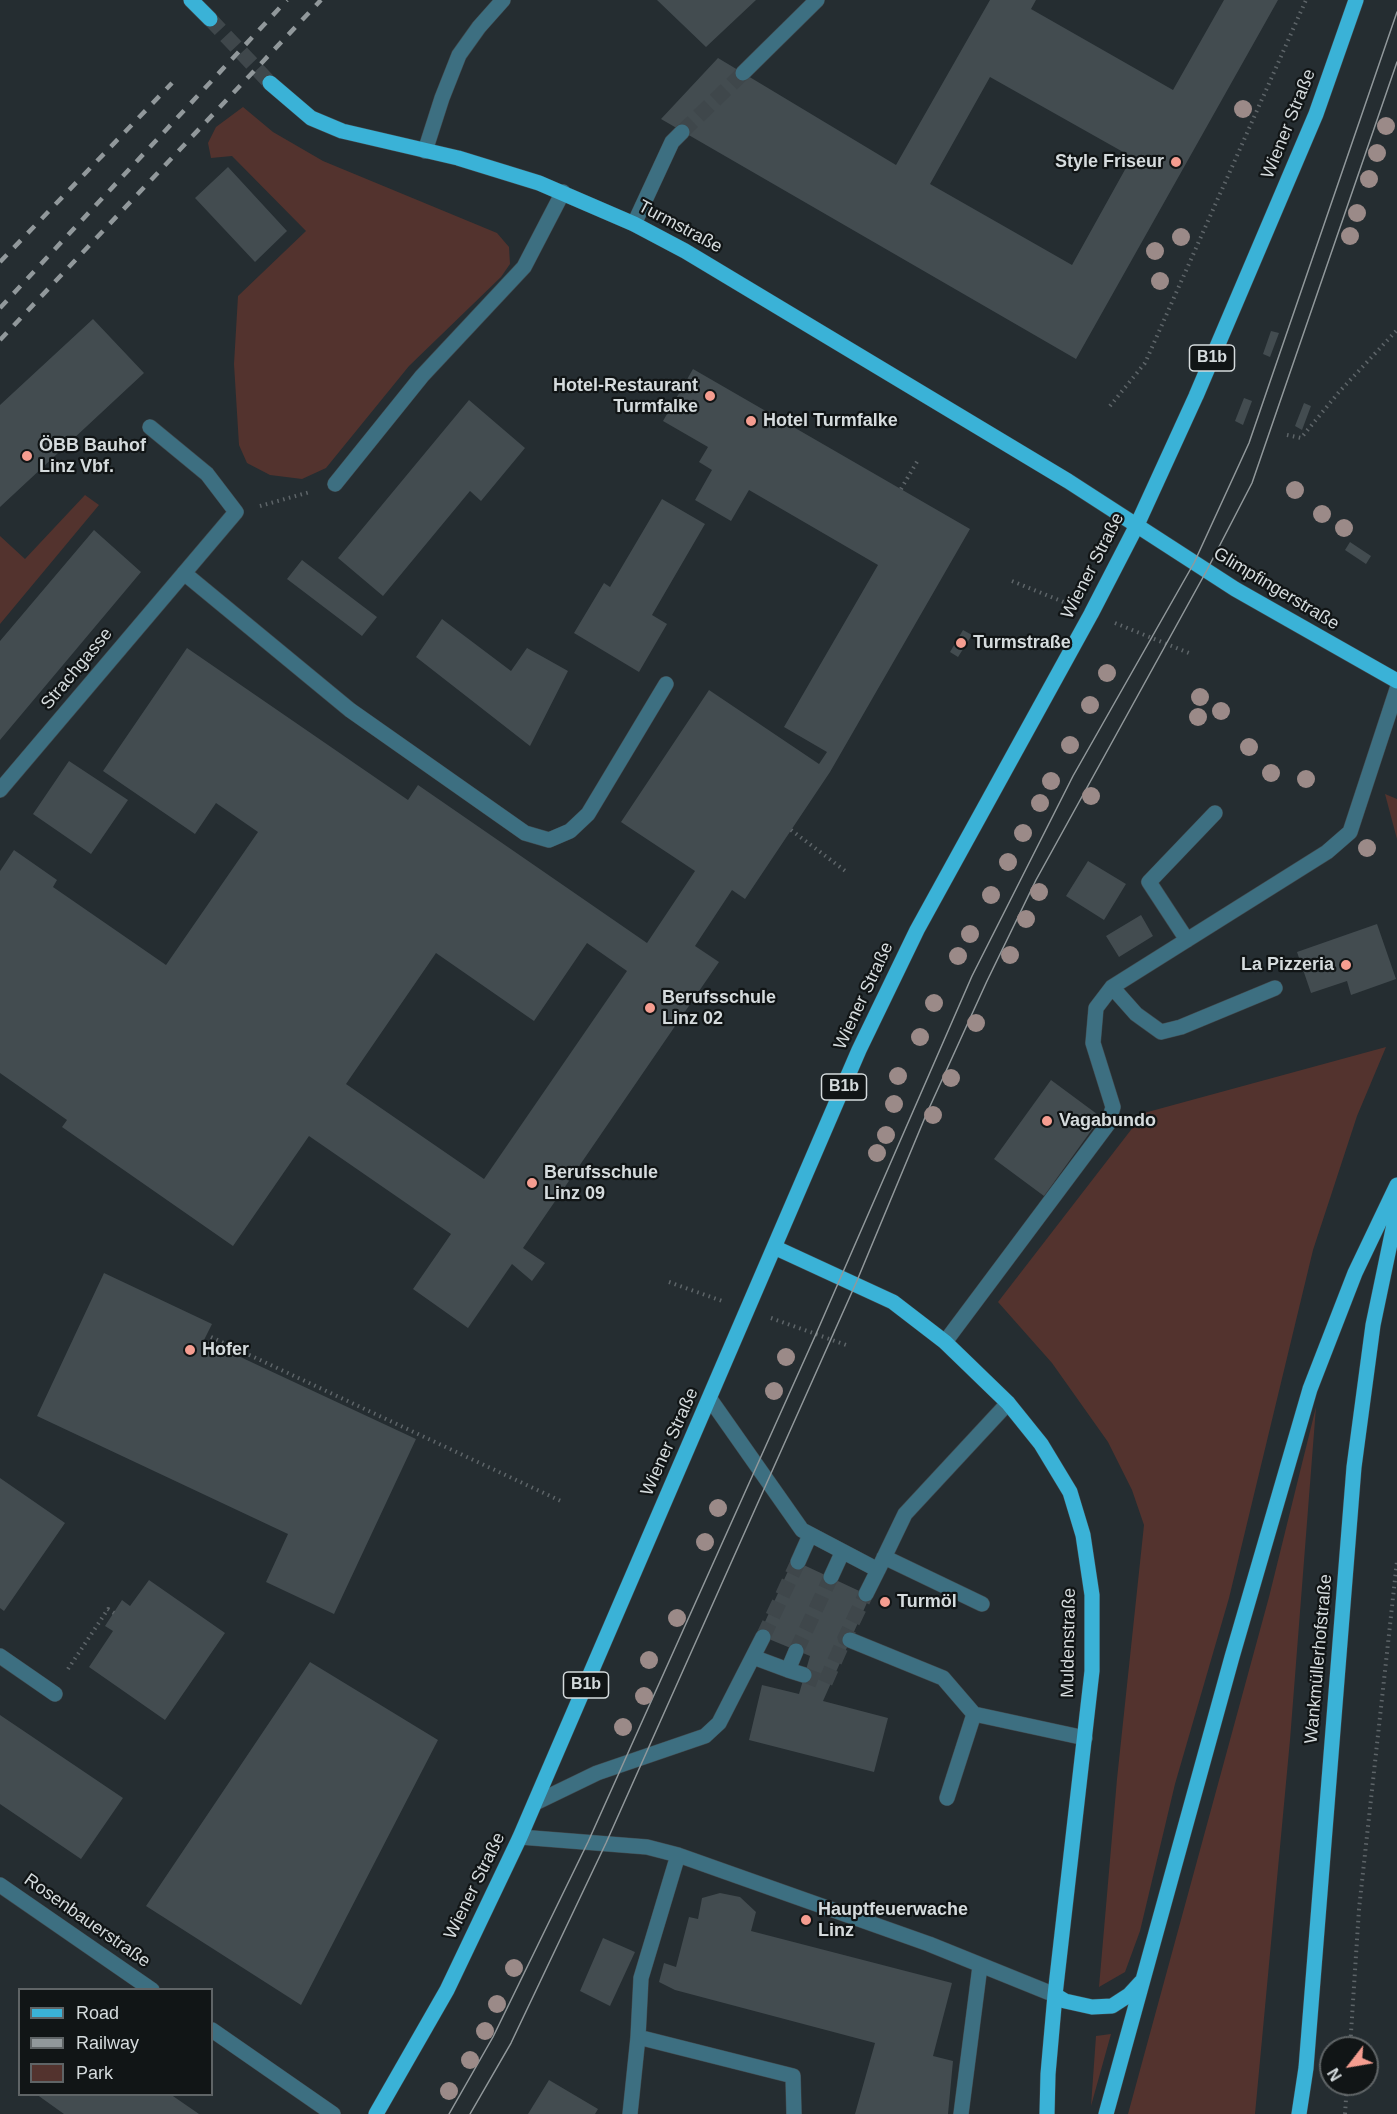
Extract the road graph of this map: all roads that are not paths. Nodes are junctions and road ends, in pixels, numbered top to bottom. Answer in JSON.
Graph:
{"nodes":[{"id":1,"x":191,"y":0,"type":"edge"},
{"id":2,"x":503,"y":0,"type":"edge"},
{"id":3,"x":818,"y":0,"type":"edge"},
{"id":4,"x":1356,"y":0,"type":"edge"},
{"id":5,"x":210,"y":19,"type":"tunnel mouth"},
{"id":6,"x":743,"y":73,"type":"tunnel mouth"},
{"id":7,"x":270,"y":83,"type":"tunnel mouth"},
{"id":8,"x":682,"y":132,"type":"tunnel mouth"},
{"id":9,"x":425,"y":151,"type":"junction"},
{"id":10,"x":563,"y":192,"type":"junction"},
{"id":11,"x":634,"y":224,"type":"junction"},
{"id":12,"x":150,"y":427,"type":"dead end"},
{"id":13,"x":336,"y":484,"type":"road end"},
{"id":14,"x":1137,"y":525,"type":"junction"},
{"id":15,"x":184,"y":573,"type":"junction"},
{"id":16,"x":1397,"y":681,"type":"edge"},
{"id":17,"x":666,"y":684,"type":"dead end"},
{"id":18,"x":1397,"y":688,"type":"edge"},
{"id":19,"x":0,"y":790,"type":"edge"},
{"id":20,"x":1215,"y":813,"type":"dead end"},
{"id":21,"x":1186,"y":940,"type":"junction"},
{"id":22,"x":1112,"y":987,"type":"junction"},
{"id":23,"x":1275,"y":988,"type":"dead end"},
{"id":24,"x":1397,"y":1185,"type":"edge"},
{"id":25,"x":1397,"y":1210,"type":"edge"},
{"id":26,"x":776,"y":1248,"type":"junction"},
{"id":27,"x":945,"y":1342,"type":"junction"},
{"id":28,"x":710,"y":1399,"type":"junction"},
{"id":29,"x":1008,"y":1403,"type":"junction"},
{"id":30,"x":806,"y":1532,"type":"junction"},
{"id":31,"x":842,"y":1553,"type":"junction"},
{"id":32,"x":798,"y":1562,"type":"tunnel mouth"},
{"id":33,"x":881,"y":1563,"type":"junction"},
{"id":34,"x":831,"y":1577,"type":"tunnel mouth"},
{"id":35,"x":866,"y":1594,"type":"tunnel mouth"},
{"id":36,"x":982,"y":1604,"type":"dead end"},
{"id":37,"x":763,"y":1637,"type":"tunnel mouth"},
{"id":38,"x":850,"y":1640,"type":"tunnel mouth"},
{"id":39,"x":796,"y":1651,"type":"tunnel mouth"},
{"id":40,"x":0,"y":1656,"type":"edge"},
{"id":41,"x":753,"y":1658,"type":"junction"},
{"id":42,"x":788,"y":1670,"type":"junction"},
{"id":43,"x":804,"y":1675,"type":"tunnel mouth"},
{"id":44,"x":54,"y":1693,"type":"road end"},
{"id":45,"x":974,"y":1714,"type":"junction"},
{"id":46,"x":1085,"y":1738,"type":"junction"},
{"id":47,"x":947,"y":1798,"type":"dead end"},
{"id":48,"x":535,"y":1803,"type":"junction"},
{"id":49,"x":520,"y":1837,"type":"junction"},
{"id":50,"x":678,"y":1854,"type":"junction"},
{"id":51,"x":0,"y":1885,"type":"edge"},
{"id":52,"x":980,"y":1966,"type":"junction"},
{"id":53,"x":1145,"y":1977,"type":"junction"},
{"id":54,"x":151,"y":1988,"type":"edge"},
{"id":55,"x":1055,"y":1995,"type":"junction"},
{"id":56,"x":213,"y":2031,"type":"edge"},
{"id":57,"x":638,"y":2037,"type":"junction"},
{"id":58,"x":1306,"y":2068,"type":"junction"},
{"id":59,"x":333,"y":2114,"type":"edge"},
{"id":60,"x":376,"y":2114,"type":"edge"},
{"id":61,"x":630,"y":2114,"type":"edge"},
{"id":62,"x":794,"y":2114,"type":"edge"},
{"id":63,"x":961,"y":2114,"type":"edge"},
{"id":64,"x":1047,"y":2114,"type":"edge"},
{"id":65,"x":1106,"y":2114,"type":"edge"},
{"id":66,"x":1299,"y":2114,"type":"edge"},
{"id":67,"x":1305,"y":2114,"type":"edge"}],
"edges":[{"from":1,"to":5,"type":"main road"},
{"from":2,"to":9,"type":"street"},
{"from":3,"to":6,"type":"street"},
{"from":4,"to":14,"type":"main road","name":"Wiener Straße","number":"B1b"},
{"from":7,"to":9,"type":"main road","name":"Turmstraße"},
{"from":8,"to":11,"type":"street"},
{"from":9,"to":10,"type":"main road","name":"Turmstraße"},
{"from":10,"to":11,"type":"main road","name":"Turmstraße"},
{"from":10,"to":13,"type":"street"},
{"from":11,"to":14,"type":"main road","name":"Turmstraße"},
{"from":12,"to":15,"type":"street","name":"Strachgasse"},
{"from":14,"to":16,"type":"main road","name":"Glimpfingerstraße"},
{"from":14,"to":26,"type":"main road","name":"Wiener Straße","number":"B1b"},
{"from":15,"to":17,"type":"street"},
{"from":15,"to":19,"type":"street","name":"Strachgasse"},
{"from":18,"to":21,"type":"street"},
{"from":20,"to":21,"type":"street"},
{"from":21,"to":22,"type":"street"},
{"from":22,"to":23,"type":"street"},
{"from":22,"to":27,"type":"street"},
{"from":24,"to":53,"type":"main road"},
{"from":25,"to":58,"type":"main road","name":"Wankmüllerhofstraße"},
{"from":26,"to":27,"type":"main road","name":"Muldenstraße"},
{"from":26,"to":28,"type":"main road","name":"Wiener Straße","number":"B1b"},
{"from":27,"to":29,"type":"main road","name":"Muldenstraße"},
{"from":28,"to":30,"type":"street"},
{"from":28,"to":48,"type":"main road","name":"Wiener Straße","number":"B1b"},
{"from":29,"to":33,"type":"street"},
{"from":29,"to":46,"type":"main road","name":"Muldenstraße"},
{"from":30,"to":31,"type":"street"},
{"from":30,"to":32,"type":"street"},
{"from":31,"to":33,"type":"street"},
{"from":31,"to":34,"type":"street"},
{"from":33,"to":35,"type":"street"},
{"from":33,"to":36,"type":"street"},
{"from":37,"to":41,"type":"street"},
{"from":38,"to":45,"type":"street"},
{"from":39,"to":42,"type":"street"},
{"from":40,"to":44,"type":"street"},
{"from":41,"to":42,"type":"street"},
{"from":41,"to":48,"type":"street"},
{"from":42,"to":43,"type":"street"},
{"from":45,"to":46,"type":"street"},
{"from":45,"to":47,"type":"street"},
{"from":46,"to":55,"type":"main road","name":"Muldenstraße"},
{"from":48,"to":49,"type":"main road","name":"Wiener Straße","number":"B1b"},
{"from":49,"to":50,"type":"street"},
{"from":49,"to":60,"type":"main road","name":"Wiener Straße","number":"B1b"},
{"from":50,"to":52,"type":"street"},
{"from":50,"to":57,"type":"street"},
{"from":51,"to":54,"type":"street","name":"Rosenbauerstraße"},
{"from":52,"to":55,"type":"street"},
{"from":52,"to":63,"type":"street"},
{"from":53,"to":55,"type":"main road"},
{"from":53,"to":65,"type":"main road"},
{"from":55,"to":64,"type":"main road","name":"Muldenstraße"},
{"from":56,"to":59,"type":"street"},
{"from":57,"to":61,"type":"street"},
{"from":57,"to":62,"type":"street"},
{"from":58,"to":66,"type":"main road","name":"Wankmüllerhofstraße"},
{"from":58,"to":67,"type":"main road"}]}
